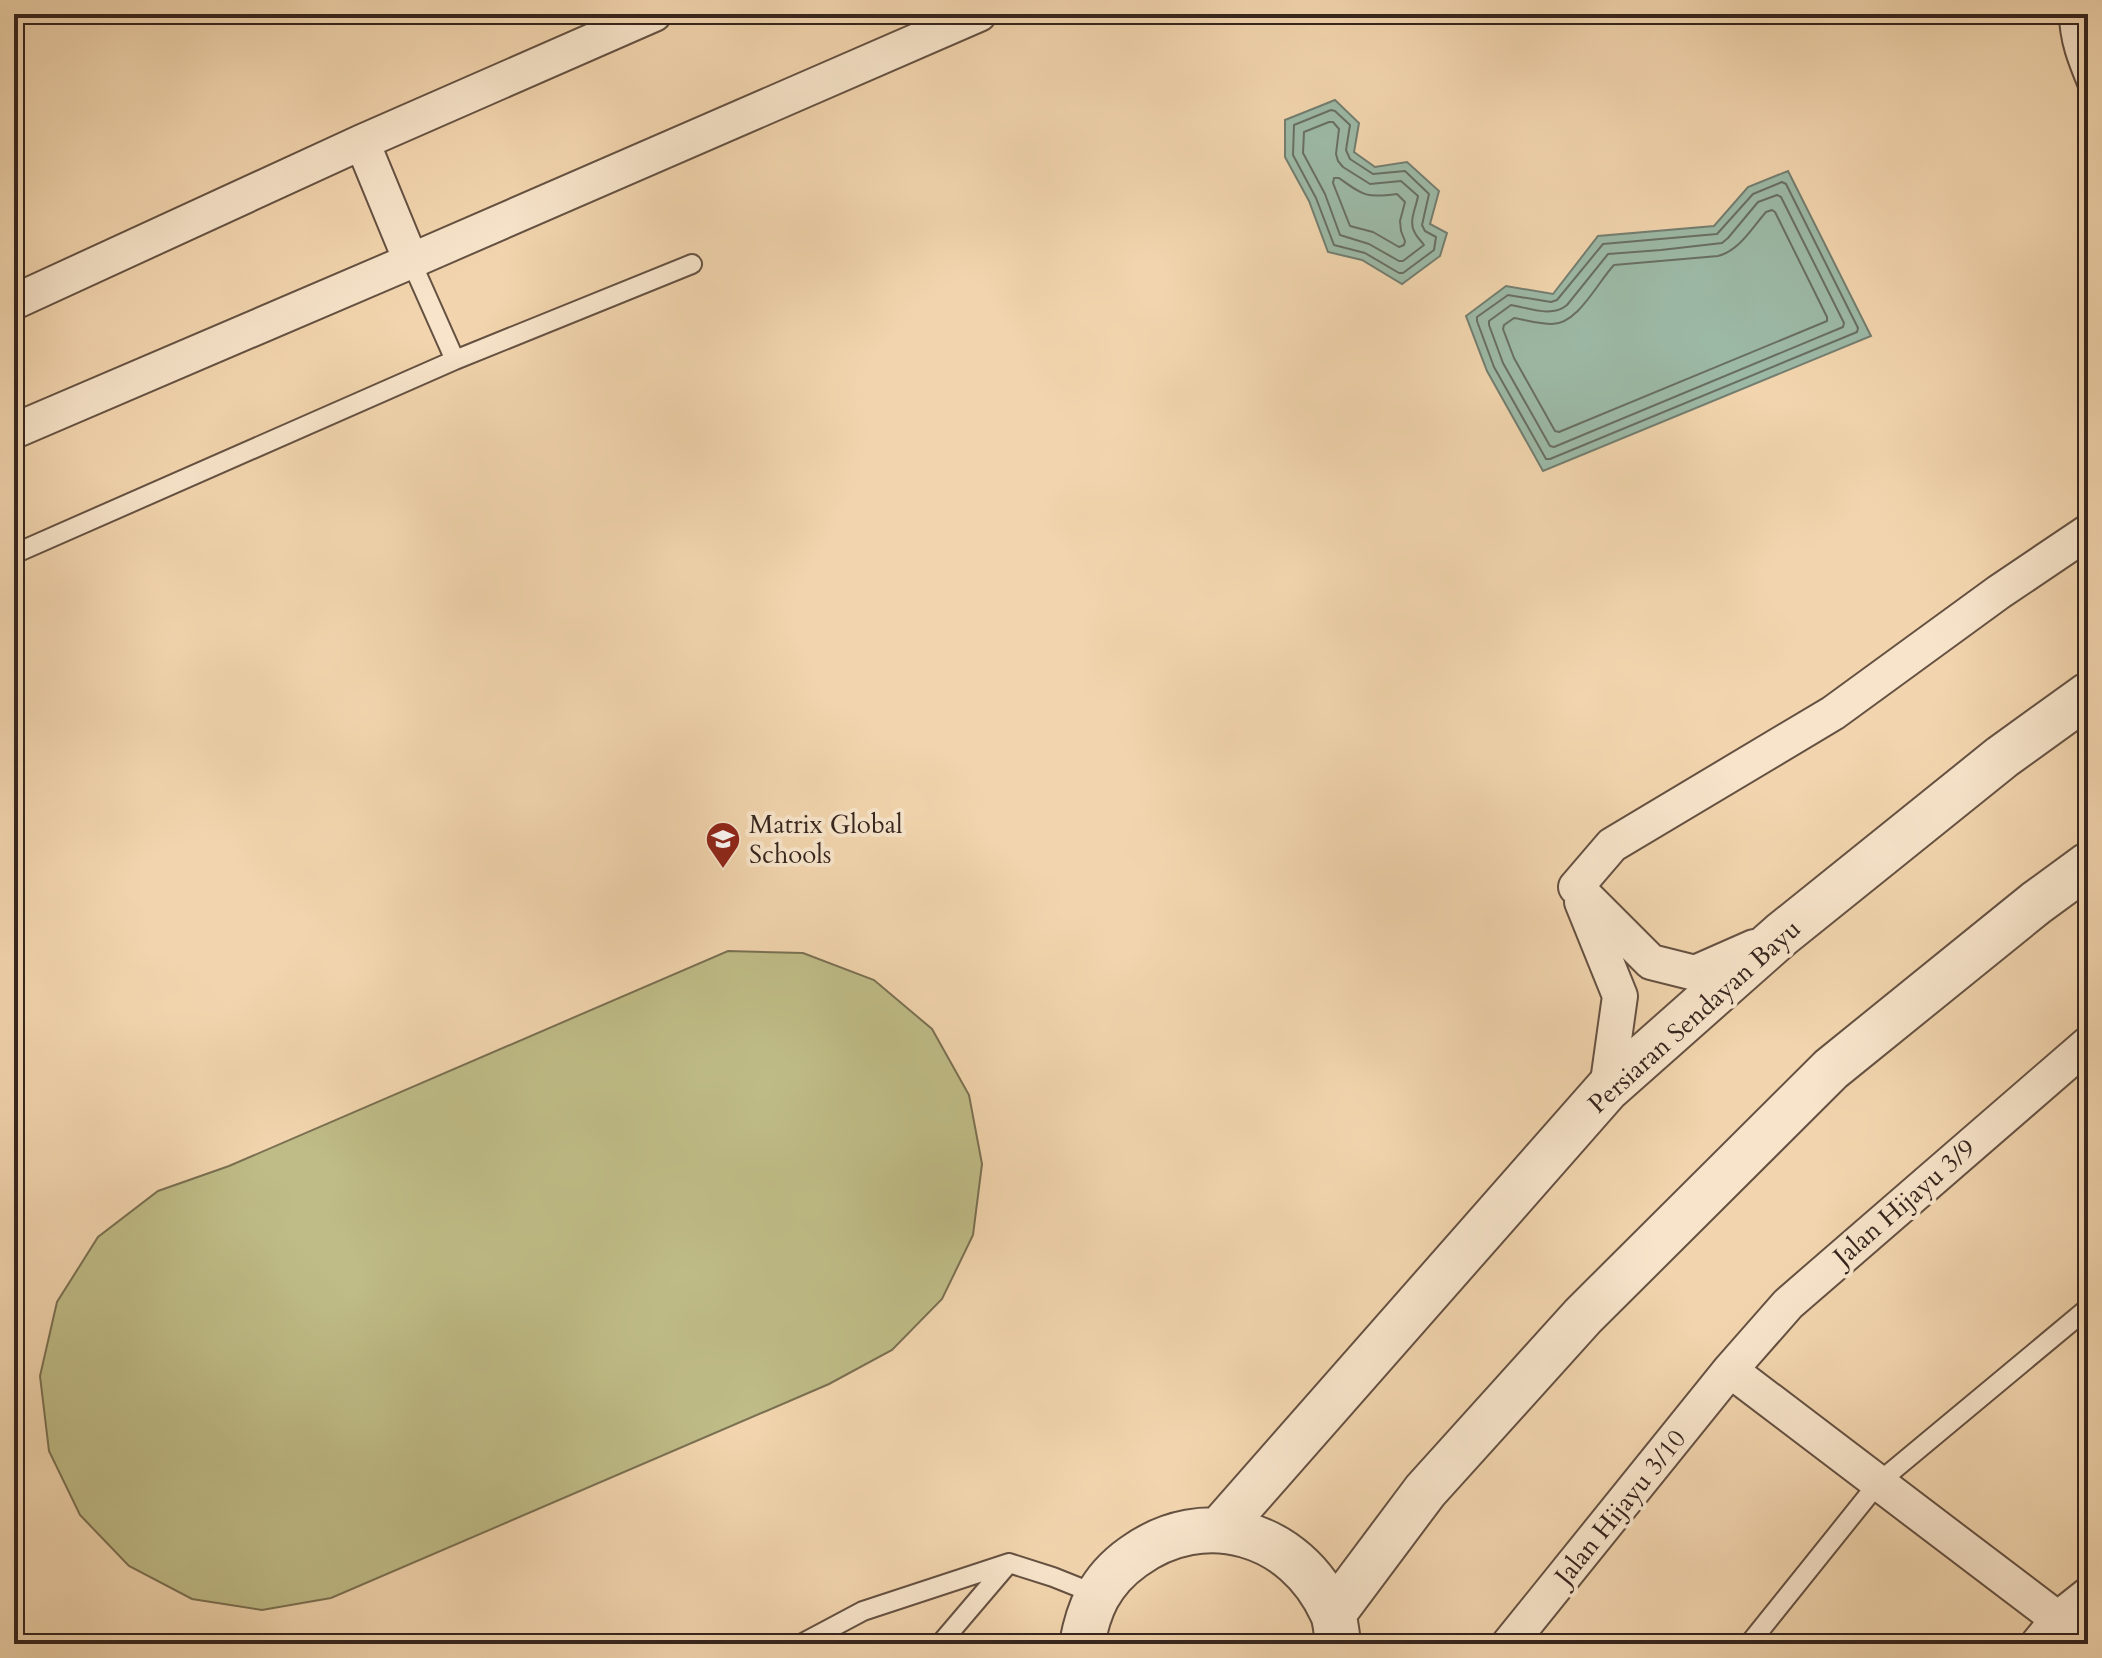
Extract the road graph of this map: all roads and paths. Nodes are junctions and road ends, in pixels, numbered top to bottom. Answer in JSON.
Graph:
{"nodes":[{"id":1,"x":654,"y":14,"type":"edge"},
{"id":2,"x":979,"y":14,"type":"edge"},
{"id":3,"x":2069,"y":14,"type":"edge"},
{"id":4,"x":2088,"y":86,"type":"edge"},
{"id":5,"x":362,"y":142,"type":"junction"},
{"id":6,"x":411,"y":261,"type":"junction"},
{"id":7,"x":692,"y":264,"type":"dead end"},
{"id":8,"x":14,"y":302,"type":"edge"},
{"id":9,"x":455,"y":360,"type":"junction"},
{"id":10,"x":14,"y":431,"type":"edge"},
{"id":11,"x":2088,"y":532,"type":"edge"},
{"id":12,"x":14,"y":554,"type":"edge"},
{"id":13,"x":2088,"y":695,"type":"edge"},
{"id":14,"x":2088,"y":865,"type":"edge"},
{"id":15,"x":1576,"y":887,"type":"junction"},
{"id":16,"x":1782,"y":934,"type":"junction"},
{"id":17,"x":2088,"y":1044,"type":"edge"},
{"id":18,"x":1607,"y":1089,"type":"junction"},
{"id":19,"x":2088,"y":1308,"type":"edge"},
{"id":20,"x":1730,"y":1370,"type":"junction"},
{"id":21,"x":1879,"y":1482,"type":"junction"},
{"id":22,"x":1220,"y":1529,"type":"junction"},
{"id":23,"x":1009,"y":1563,"type":"junction"},
{"id":24,"x":1098,"y":1595,"type":"junction"},
{"id":25,"x":2088,"y":1595,"type":"edge"},
{"id":26,"x":1336,"y":1629,"type":"edge"},
{"id":27,"x":2049,"y":1631,"type":"edge"},
{"id":28,"x":2088,"y":1642,"type":"edge"},
{"id":29,"x":801,"y":1644,"type":"edge"},
{"id":30,"x":940,"y":1644,"type":"edge"},
{"id":31,"x":1082,"y":1644,"type":"edge"},
{"id":32,"x":1509,"y":1644,"type":"edge"},
{"id":33,"x":1749,"y":1644,"type":"edge"}],
"edges":[{"from":1,"to":5,"type":"street"},
{"from":2,"to":6,"type":"street"},
{"from":3,"to":4,"type":"lane"},
{"from":5,"to":6,"type":"street"},
{"from":5,"to":8,"type":"street"},
{"from":6,"to":9,"type":"lane"},
{"from":6,"to":10,"type":"street"},
{"from":7,"to":9,"type":"lane"},
{"from":9,"to":12,"type":"lane"},
{"from":11,"to":15,"type":"street"},
{"from":13,"to":16,"type":"street","name":"Persiaran Sendayan Bayu"},
{"from":14,"to":26,"type":"street"},
{"from":15,"to":16,"type":"street"},
{"from":15,"to":18,"type":"street"},
{"from":16,"to":18,"type":"street","name":"Persiaran Sendayan Bayu"},
{"from":17,"to":20,"type":"street","name":"Jalan Hijayu 3/9"},
{"from":18,"to":22,"type":"street","name":"Persiaran Sendayan Bayu"},
{"from":19,"to":21,"type":"lane"},
{"from":20,"to":21,"type":"street"},
{"from":20,"to":32,"type":"street","name":"Jalan Hijayu 3/10"},
{"from":21,"to":27,"type":"street"},
{"from":21,"to":33,"type":"lane"},
{"from":22,"to":24,"type":"street"},
{"from":22,"to":26,"type":"street"},
{"from":23,"to":24,"type":"lane"},
{"from":23,"to":29,"type":"lane"},
{"from":23,"to":30,"type":"lane"},
{"from":24,"to":31,"type":"street"},
{"from":25,"to":27,"type":"street"},
{"from":27,"to":28,"type":"street"}]}
